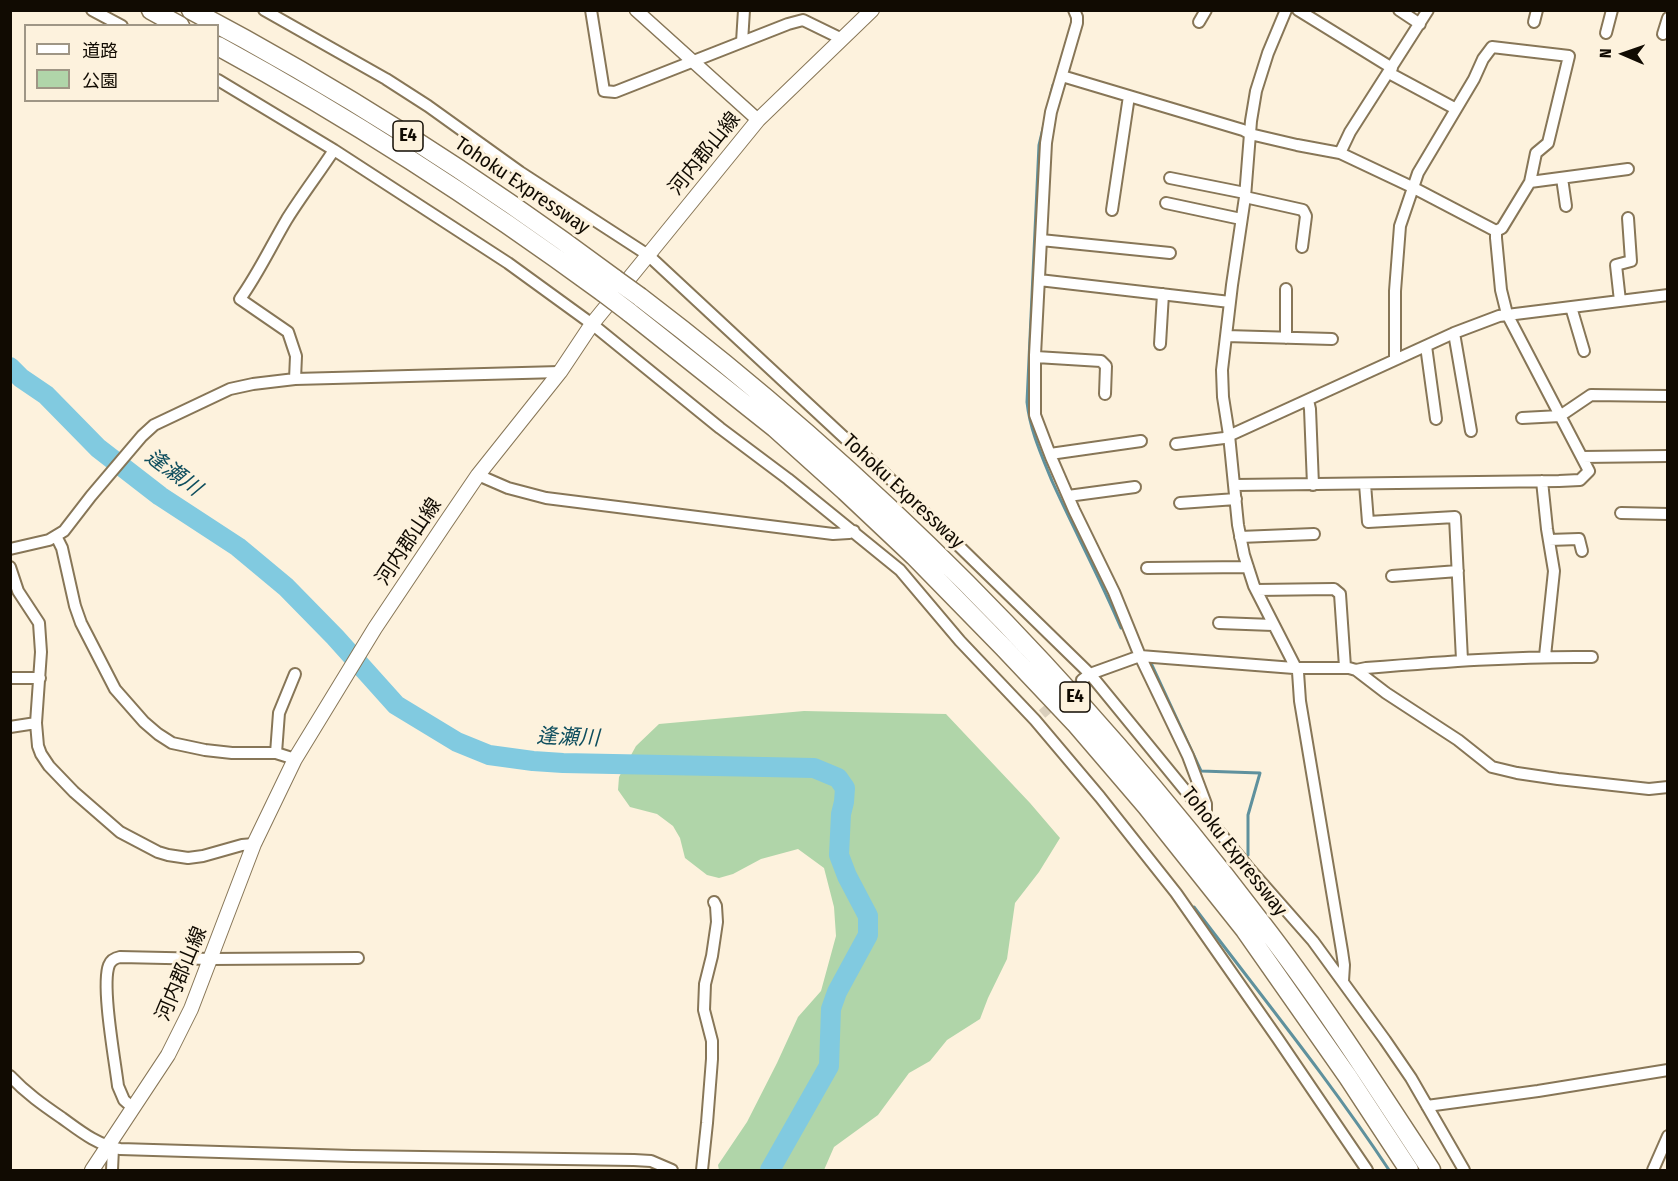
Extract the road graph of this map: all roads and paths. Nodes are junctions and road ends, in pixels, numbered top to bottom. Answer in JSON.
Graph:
{"nodes":[{"id":1,"x":92,"y":10,"type":"edge"},
{"id":2,"x":151,"y":10,"type":"edge"},
{"id":3,"x":191,"y":10,"type":"edge"},
{"id":4,"x":264,"y":10,"type":"edge"},
{"id":5,"x":591,"y":10,"type":"edge"},
{"id":6,"x":636,"y":10,"type":"edge"},
{"id":7,"x":744,"y":10,"type":"edge"},
{"id":8,"x":872,"y":10,"type":"edge"},
{"id":9,"x":1074,"y":10,"type":"edge"},
{"id":10,"x":1206,"y":10,"type":"edge"},
{"id":11,"x":1286,"y":10,"type":"edge"},
{"id":12,"x":1298,"y":10,"type":"edge"},
{"id":13,"x":1399,"y":10,"type":"edge"},
{"id":14,"x":1428,"y":10,"type":"edge"},
{"id":15,"x":1537,"y":10,"type":"edge"},
{"id":16,"x":1612,"y":10,"type":"edge"},
{"id":17,"x":1668,"y":18,"type":"edge"},
{"id":18,"x":1199,"y":22,"type":"dead end"},
{"id":19,"x":1534,"y":22,"type":"dead end"},
{"id":20,"x":118,"y":24,"type":"edge"},
{"id":21,"x":176,"y":24,"type":"edge"},
{"id":22,"x":216,"y":24,"type":"edge"},
{"id":23,"x":1420,"y":24,"type":"junction"},
{"id":24,"x":219,"y":26,"type":"edge"},
{"id":25,"x":1606,"y":33,"type":"dead end"},
{"id":26,"x":1663,"y":34,"type":"dead end"},
{"id":27,"x":842,"y":39,"type":"junction"},
{"id":28,"x":742,"y":42,"type":"junction"},
{"id":29,"x":219,"y":47,"type":"edge"},
{"id":30,"x":693,"y":62,"type":"junction"},
{"id":31,"x":1390,"y":70,"type":"junction"},
{"id":32,"x":1062,"y":76,"type":"junction"},
{"id":33,"x":219,"y":81,"type":"edge"},
{"id":34,"x":1129,"y":96,"type":"junction"},
{"id":35,"x":1456,"y":109,"type":"junction"},
{"id":36,"x":758,"y":120,"type":"junction"},
{"id":37,"x":1250,"y":134,"type":"junction"},
{"id":38,"x":334,"y":150,"type":"junction"},
{"id":39,"x":1340,"y":153,"type":"junction"},
{"id":40,"x":1628,"y":169,"type":"dead end"},
{"id":41,"x":1562,"y":177,"type":"junction"},
{"id":42,"x":1170,"y":178,"type":"dead end"},
{"id":43,"x":1530,"y":182,"type":"junction"},
{"id":44,"x":1412,"y":187,"type":"junction"},
{"id":45,"x":1245,"y":195,"type":"junction"},
{"id":46,"x":1166,"y":204,"type":"dead end"},
{"id":47,"x":1566,"y":206,"type":"dead end"},
{"id":48,"x":1112,"y":210,"type":"dead end"},
{"id":49,"x":1628,"y":218,"type":"dead end"},
{"id":50,"x":1241,"y":219,"type":"junction"},
{"id":51,"x":1496,"y":231,"type":"junction"},
{"id":52,"x":1041,"y":240,"type":"junction"},
{"id":53,"x":1302,"y":247,"type":"dead end"},
{"id":54,"x":1170,"y":253,"type":"dead end"},
{"id":55,"x":648,"y":255,"type":"junction"},
{"id":56,"x":1040,"y":280,"type":"junction"},
{"id":57,"x":609,"y":286,"type":"junction"},
{"id":58,"x":1286,"y":289,"type":"dead end"},
{"id":59,"x":1163,"y":294,"type":"junction"},
{"id":60,"x":1668,"y":295,"type":"edge"},
{"id":61,"x":1620,"y":301,"type":"junction"},
{"id":62,"x":1230,"y":302,"type":"junction"},
{"id":63,"x":634,"y":304,"type":"junction"},
{"id":64,"x":1571,"y":307,"type":"junction"},
{"id":65,"x":1507,"y":314,"type":"junction"},
{"id":66,"x":592,"y":324,"type":"junction"},
{"id":67,"x":1454,"y":333,"type":"junction"},
{"id":68,"x":1226,"y":336,"type":"junction"},
{"id":69,"x":1286,"y":338,"type":"junction"},
{"id":70,"x":1332,"y":339,"type":"dead end"},
{"id":71,"x":1160,"y":344,"type":"dead end"},
{"id":72,"x":1425,"y":346,"type":"junction"},
{"id":73,"x":1584,"y":351,"type":"dead end"},
{"id":74,"x":1036,"y":357,"type":"junction"},
{"id":75,"x":1395,"y":359,"type":"junction"},
{"id":76,"x":560,"y":372,"type":"junction"},
{"id":77,"x":295,"y":379,"type":"junction"},
{"id":78,"x":1105,"y":394,"type":"dead end"},
{"id":79,"x":1668,"y":396,"type":"edge"},
{"id":80,"x":1308,"y":400,"type":"junction"},
{"id":81,"x":1560,"y":416,"type":"junction"},
{"id":82,"x":1522,"y":418,"type":"dead end"},
{"id":83,"x":1437,"y":419,"type":"dead end"},
{"id":84,"x":1471,"y":431,"type":"dead end"},
{"id":85,"x":1229,"y":435,"type":"junction"},
{"id":86,"x":1141,"y":441,"type":"dead end"},
{"id":87,"x":1176,"y":444,"type":"dead end"},
{"id":88,"x":1050,"y":454,"type":"junction"},
{"id":89,"x":1668,"y":456,"type":"edge"},
{"id":90,"x":1582,"y":457,"type":"junction"},
{"id":91,"x":478,"y":475,"type":"junction"},
{"id":92,"x":1542,"y":481,"type":"junction"},
{"id":93,"x":1365,"y":484,"type":"junction"},
{"id":94,"x":1313,"y":485,"type":"junction"},
{"id":95,"x":1135,"y":486,"type":"dead end"},
{"id":96,"x":1235,"y":486,"type":"junction"},
{"id":97,"x":1068,"y":496,"type":"junction"},
{"id":98,"x":1236,"y":499,"type":"junction"},
{"id":99,"x":1180,"y":503,"type":"dead end"},
{"id":100,"x":1621,"y":513,"type":"dead end"},
{"id":101,"x":1668,"y":514,"type":"edge"},
{"id":102,"x":854,"y":531,"type":"junction"},
{"id":103,"x":1314,"y":534,"type":"dead end"},
{"id":104,"x":57,"y":536,"type":"junction"},
{"id":105,"x":1240,"y":537,"type":"junction"},
{"id":106,"x":1549,"y":540,"type":"junction"},
{"id":107,"x":10,"y":549,"type":"edge"},
{"id":108,"x":1582,"y":551,"type":"dead end"},
{"id":109,"x":1248,"y":567,"type":"junction"},
{"id":110,"x":1147,"y":568,"type":"dead end"},
{"id":111,"x":1458,"y":571,"type":"junction"},
{"id":112,"x":11,"y":572,"type":"edge"},
{"id":113,"x":1392,"y":576,"type":"dead end"},
{"id":114,"x":1256,"y":590,"type":"junction"},
{"id":115,"x":1219,"y":623,"type":"dead end"},
{"id":116,"x":1273,"y":625,"type":"junction"},
{"id":117,"x":1140,"y":656,"type":"junction"},
{"id":118,"x":1545,"y":656,"type":"junction"},
{"id":119,"x":1592,"y":657,"type":"dead end"},
{"id":120,"x":1462,"y":660,"type":"junction"},
{"id":121,"x":1294,"y":668,"type":"junction"},
{"id":122,"x":1351,"y":669,"type":"junction"},
{"id":123,"x":295,"y":674,"type":"dead end"},
{"id":124,"x":1086,"y":677,"type":"junction"},
{"id":125,"x":10,"y":678,"type":"edge"},
{"id":126,"x":40,"y":678,"type":"junction"},
{"id":127,"x":36,"y":723,"type":"junction"},
{"id":128,"x":10,"y":727,"type":"edge"},
{"id":129,"x":276,"y":753,"type":"junction"},
{"id":130,"x":295,"y":759,"type":"junction"},
{"id":131,"x":1668,"y":788,"type":"edge"},
{"id":132,"x":1206,"y":817,"type":"junction"},
{"id":133,"x":254,"y":844,"type":"junction"},
{"id":134,"x":714,"y":902,"type":"dead end"},
{"id":135,"x":358,"y":958,"type":"dead end"},
{"id":136,"x":211,"y":959,"type":"junction"},
{"id":137,"x":1343,"y":981,"type":"junction"},
{"id":138,"x":1668,"y":1070,"type":"edge"},
{"id":139,"x":10,"y":1076,"type":"edge"},
{"id":140,"x":1427,"y":1106,"type":"junction"},
{"id":141,"x":133,"y":1108,"type":"junction"},
{"id":142,"x":1668,"y":1136,"type":"edge"},
{"id":143,"x":110,"y":1147,"type":"junction"},
{"id":144,"x":92,"y":1170,"type":"edge"},
{"id":145,"x":112,"y":1170,"type":"edge"},
{"id":146,"x":672,"y":1170,"type":"edge"},
{"id":147,"x":702,"y":1170,"type":"edge"},
{"id":148,"x":1366,"y":1170,"type":"edge"},
{"id":149,"x":1409,"y":1170,"type":"edge"},
{"id":150,"x":1431,"y":1170,"type":"edge"},
{"id":151,"x":1464,"y":1170,"type":"edge"},
{"id":152,"x":1653,"y":1170,"type":"edge"}],
"edges":[{"from":1,"to":20,"type":"street"},
{"from":2,"to":21,"type":"highway"},
{"from":3,"to":22,"type":"highway","name":"Tohoku Expressway","number":"E4"},
{"from":4,"to":55,"type":"street"},
{"from":5,"to":30,"type":"street"},
{"from":6,"to":30,"type":"street"},
{"from":7,"to":28,"type":"street"},
{"from":8,"to":27,"type":"main road","name":"河内郡山線"},
{"from":9,"to":32,"type":"street"},
{"from":10,"to":18,"type":"street"},
{"from":11,"to":37,"type":"street"},
{"from":12,"to":31,"type":"street"},
{"from":13,"to":23,"type":"street"},
{"from":14,"to":23,"type":"street"},
{"from":15,"to":19,"type":"street"},
{"from":16,"to":25,"type":"street"},
{"from":17,"to":26,"type":"street"},
{"from":23,"to":31,"type":"street"},
{"from":24,"to":57,"type":"highway","name":"Tohoku Expressway","number":"E4"},
{"from":27,"to":28,"type":"street"},
{"from":27,"to":36,"type":"main road","name":"河内郡山線"},
{"from":28,"to":30,"type":"street"},
{"from":29,"to":57,"type":"highway","name":"Tohoku Expressway","number":"E4"},
{"from":30,"to":36,"type":"street"},
{"from":31,"to":35,"type":"street"},
{"from":31,"to":39,"type":"street"},
{"from":32,"to":34,"type":"street"},
{"from":32,"to":52,"type":"street"},
{"from":33,"to":38,"type":"street"},
{"from":34,"to":37,"type":"street"},
{"from":34,"to":48,"type":"street"},
{"from":35,"to":43,"type":"street"},
{"from":35,"to":44,"type":"street"},
{"from":36,"to":55,"type":"main road","name":"河内郡山線"},
{"from":37,"to":39,"type":"street"},
{"from":37,"to":45,"type":"street"},
{"from":38,"to":66,"type":"street"},
{"from":38,"to":77,"type":"street"},
{"from":39,"to":44,"type":"street"},
{"from":40,"to":41,"type":"street"},
{"from":41,"to":43,"type":"street"},
{"from":41,"to":47,"type":"street"},
{"from":42,"to":45,"type":"street"},
{"from":43,"to":51,"type":"street"},
{"from":44,"to":51,"type":"street"},
{"from":44,"to":75,"type":"street"},
{"from":45,"to":50,"type":"street"},
{"from":45,"to":53,"type":"street"},
{"from":46,"to":50,"type":"street"},
{"from":49,"to":61,"type":"street"},
{"from":50,"to":62,"type":"street"},
{"from":51,"to":65,"type":"street"},
{"from":52,"to":54,"type":"street"},
{"from":52,"to":56,"type":"street"},
{"from":55,"to":66,"type":"main road","name":"河内郡山線"},
{"from":55,"to":124,"type":"street"},
{"from":56,"to":59,"type":"street"},
{"from":56,"to":74,"type":"street"},
{"from":57,"to":63,"type":"highway","name":"Tohoku Expressway","number":"E4","bridge":true},
{"from":58,"to":69,"type":"street"},
{"from":59,"to":62,"type":"street"},
{"from":59,"to":71,"type":"street"},
{"from":60,"to":61,"type":"street"},
{"from":61,"to":64,"type":"street"},
{"from":62,"to":68,"type":"street"},
{"from":63,"to":149,"type":"highway","name":"Tohoku Expressway","number":"E4"},
{"from":63,"to":150,"type":"highway","name":"Tohoku Expressway","number":"E4"},
{"from":64,"to":65,"type":"street"},
{"from":64,"to":73,"type":"street"},
{"from":65,"to":67,"type":"street"},
{"from":65,"to":81,"type":"street"},
{"from":66,"to":76,"type":"main road","name":"河内郡山線"},
{"from":66,"to":102,"type":"street"},
{"from":67,"to":72,"type":"street"},
{"from":67,"to":84,"type":"street"},
{"from":68,"to":69,"type":"street"},
{"from":68,"to":85,"type":"street"},
{"from":69,"to":70,"type":"street"},
{"from":72,"to":75,"type":"street"},
{"from":72,"to":83,"type":"street"},
{"from":74,"to":78,"type":"street"},
{"from":74,"to":88,"type":"street"},
{"from":75,"to":80,"type":"street"},
{"from":76,"to":77,"type":"street"},
{"from":76,"to":91,"type":"main road","name":"河内郡山線"},
{"from":77,"to":104,"type":"street"},
{"from":79,"to":81,"type":"street"},
{"from":80,"to":85,"type":"street"},
{"from":80,"to":94,"type":"street"},
{"from":81,"to":82,"type":"street"},
{"from":81,"to":90,"type":"street"},
{"from":85,"to":87,"type":"street"},
{"from":85,"to":96,"type":"street"},
{"from":86,"to":88,"type":"street"},
{"from":88,"to":97,"type":"street"},
{"from":89,"to":90,"type":"street"},
{"from":90,"to":92,"type":"street"},
{"from":91,"to":102,"type":"street"},
{"from":91,"to":130,"type":"main road","name":"河内郡山線"},
{"from":92,"to":93,"type":"street"},
{"from":92,"to":106,"type":"street"},
{"from":93,"to":94,"type":"street"},
{"from":93,"to":111,"type":"street"},
{"from":94,"to":96,"type":"street"},
{"from":95,"to":97,"type":"street"},
{"from":96,"to":98,"type":"street"},
{"from":97,"to":117,"type":"street"},
{"from":98,"to":99,"type":"street"},
{"from":98,"to":105,"type":"street"},
{"from":100,"to":101,"type":"street"},
{"from":102,"to":148,"type":"street"},
{"from":103,"to":105,"type":"street"},
{"from":104,"to":107,"type":"street"},
{"from":104,"to":129,"type":"street"},
{"from":105,"to":109,"type":"street"},
{"from":106,"to":108,"type":"street"},
{"from":106,"to":118,"type":"street"},
{"from":109,"to":110,"type":"street"},
{"from":109,"to":114,"type":"street"},
{"from":111,"to":113,"type":"street"},
{"from":111,"to":120,"type":"street"},
{"from":112,"to":126,"type":"street"},
{"from":114,"to":116,"type":"street"},
{"from":114,"to":122,"type":"street"},
{"from":115,"to":116,"type":"street"},
{"from":116,"to":121,"type":"street"},
{"from":117,"to":121,"type":"street"},
{"from":117,"to":124,"type":"street"},
{"from":117,"to":132,"type":"street"},
{"from":118,"to":119,"type":"street"},
{"from":118,"to":120,"type":"street"},
{"from":120,"to":122,"type":"street"},
{"from":121,"to":122,"type":"street"},
{"from":121,"to":137,"type":"street"},
{"from":122,"to":131,"type":"street"},
{"from":123,"to":129,"type":"street"},
{"from":124,"to":132,"type":"street"},
{"from":125,"to":126,"type":"street"},
{"from":126,"to":127,"type":"street"},
{"from":127,"to":128,"type":"street"},
{"from":127,"to":133,"type":"street"},
{"from":129,"to":130,"type":"street"},
{"from":130,"to":133,"type":"main road","name":"河内郡山線"},
{"from":132,"to":137,"type":"street"},
{"from":133,"to":136,"type":"main road","name":"河内郡山線"},
{"from":134,"to":147,"type":"street"},
{"from":135,"to":136,"type":"street"},
{"from":136,"to":141,"type":"main road","name":"河内郡山線"},
{"from":136,"to":141,"type":"street"},
{"from":137,"to":140,"type":"street"},
{"from":138,"to":140,"type":"street"},
{"from":139,"to":143,"type":"street"},
{"from":140,"to":151,"type":"street"},
{"from":141,"to":143,"type":"main road","name":"河内郡山線"},
{"from":142,"to":152,"type":"street"},
{"from":143,"to":144,"type":"main road","name":"河内郡山線"},
{"from":143,"to":145,"type":"street"},
{"from":143,"to":146,"type":"street"}]}
